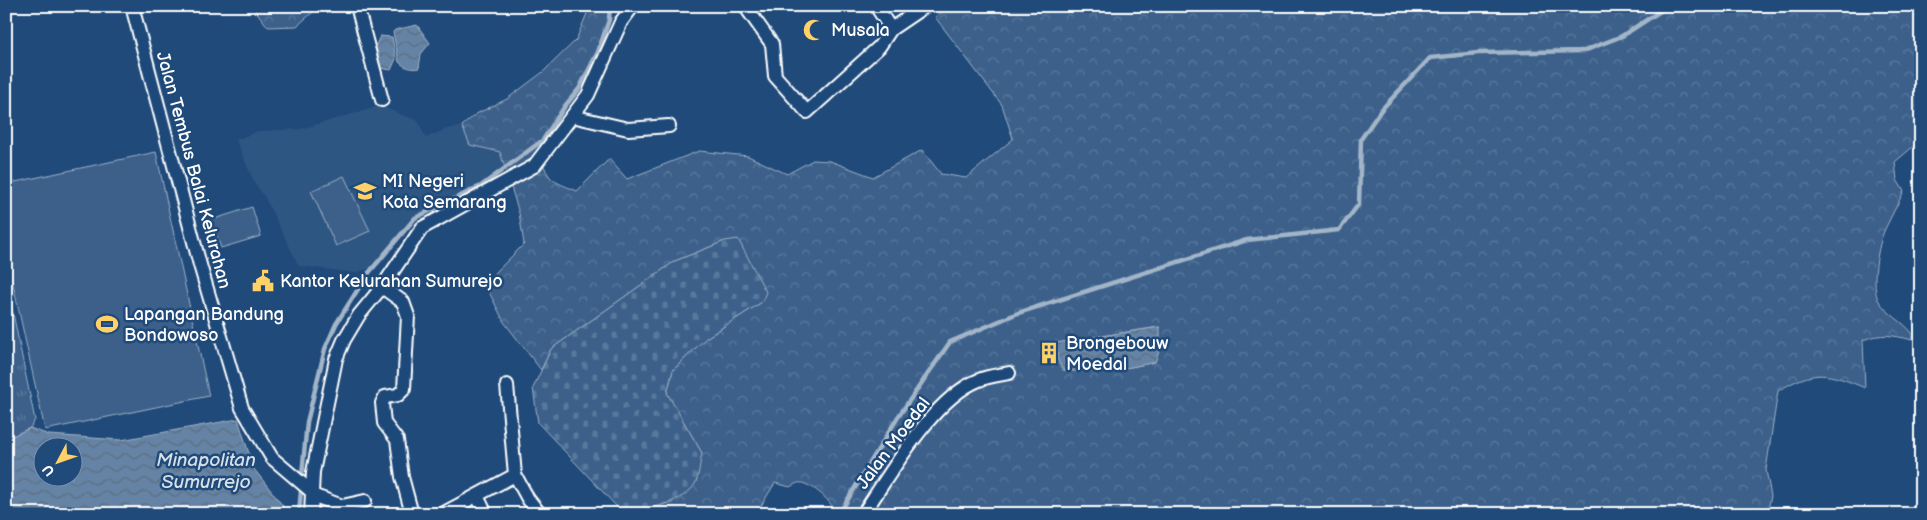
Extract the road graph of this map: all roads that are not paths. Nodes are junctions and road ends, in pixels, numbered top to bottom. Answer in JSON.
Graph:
{"nodes":[{"id":1,"x":132,"y":6,"type":"edge"},
{"id":2,"x":356,"y":6,"type":"edge"},
{"id":3,"x":633,"y":6,"type":"edge"},
{"id":4,"x":745,"y":6,"type":"edge"},
{"id":5,"x":876,"y":6,"type":"edge"},
{"id":6,"x":925,"y":6,"type":"edge"},
{"id":7,"x":891,"y":29,"type":"junction"},
{"id":8,"x":382,"y":100,"type":"dead end"},
{"id":9,"x":572,"y":116,"type":"junction"},
{"id":10,"x":669,"y":126,"type":"dead end"},
{"id":11,"x":382,"y":287,"type":"junction"},
{"id":12,"x":1009,"y":373,"type":"dead end"},
{"id":13,"x":507,"y":385,"type":"dead end"},
{"id":14,"x":515,"y":475,"type":"junction"},
{"id":15,"x":312,"y":494,"type":"junction"},
{"id":16,"x":477,"y":496,"type":"junction"},
{"id":17,"x":365,"y":501,"type":"dead end"},
{"id":18,"x":311,"y":514,"type":"edge"},
{"id":19,"x":412,"y":514,"type":"edge"},
{"id":20,"x":442,"y":514,"type":"edge"},
{"id":21,"x":486,"y":514,"type":"edge"},
{"id":22,"x":540,"y":514,"type":"edge"},
{"id":23,"x":862,"y":514,"type":"edge"}],
"edges":[{"from":1,"to":15,"type":"street","name":"Jalan Tembus Balai Kelurahan"},
{"from":2,"to":8,"type":"street"},
{"from":3,"to":9,"type":"street"},
{"from":4,"to":7,"type":"street"},
{"from":5,"to":7,"type":"street"},
{"from":6,"to":7,"type":"street"},
{"from":9,"to":10,"type":"street"},
{"from":9,"to":11,"type":"street"},
{"from":11,"to":15,"type":"street"},
{"from":11,"to":19,"type":"street"},
{"from":12,"to":23,"type":"street","name":"Jalan Moedal"},
{"from":13,"to":14,"type":"street"},
{"from":14,"to":16,"type":"street"},
{"from":14,"to":22,"type":"street"},
{"from":15,"to":17,"type":"street"},
{"from":15,"to":18,"type":"street"},
{"from":16,"to":20,"type":"street"},
{"from":16,"to":21,"type":"street"}]}
